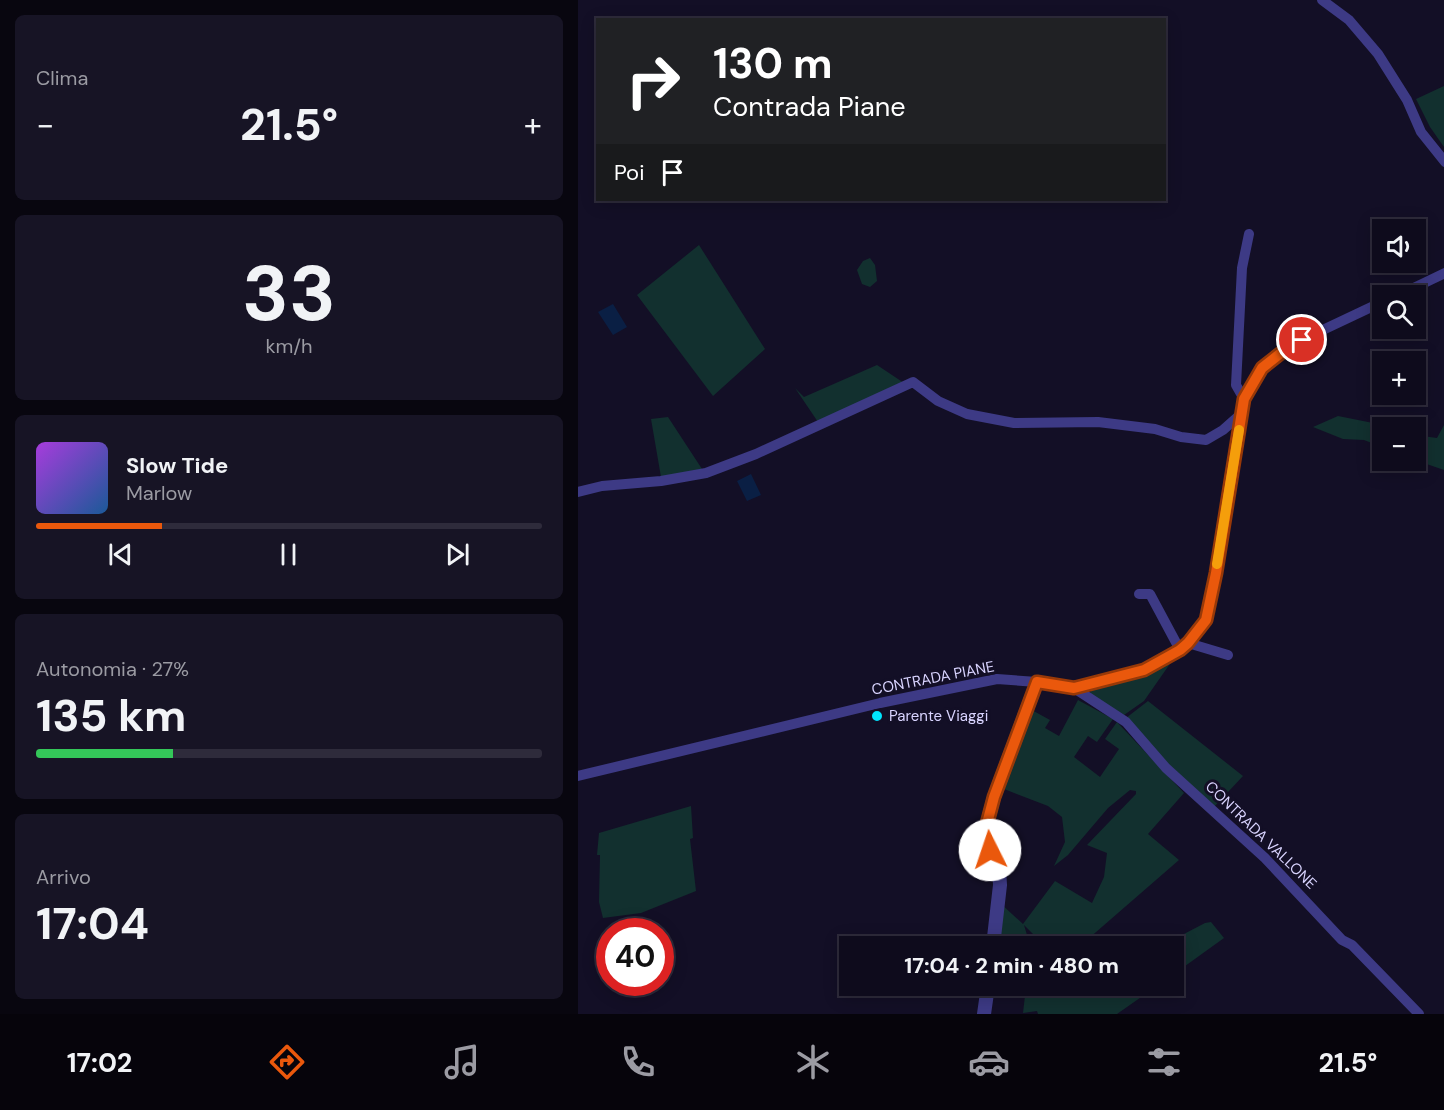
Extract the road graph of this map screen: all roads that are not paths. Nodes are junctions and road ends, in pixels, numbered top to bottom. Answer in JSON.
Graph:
{"nodes":[{"id":1,"x":1322,"y":0,"type":"edge"},
{"id":2,"x":1445,"y":162,"type":"edge"},
{"id":3,"x":1249,"y":234,"type":"dead end"},
{"id":4,"x":1445,"y":273,"type":"edge"},
{"id":5,"x":1420,"y":285,"type":"edge"},
{"id":6,"x":1372,"y":307,"type":"edge"},
{"id":7,"x":1244,"y":399,"type":"junction"},
{"id":8,"x":1241,"y":414,"type":"junction"},
{"id":9,"x":578,"y":492,"type":"edge"},
{"id":10,"x":1139,"y":594,"type":"dead end"},
{"id":11,"x":1184,"y":646,"type":"junction"},
{"id":12,"x":1228,"y":655,"type":"dead end"},
{"id":13,"x":1037,"y":682,"type":"junction"},
{"id":14,"x":1074,"y":688,"type":"junction"},
{"id":15,"x":578,"y":776,"type":"edge"},
{"id":16,"x":994,"y":936,"type":"edge"},
{"id":17,"x":987,"y":996,"type":"edge"},
{"id":18,"x":984,"y":1014,"type":"edge"},
{"id":19,"x":1419,"y":1014,"type":"edge"}],
"edges":[{"from":1,"to":2,"type":"street"},
{"from":3,"to":7,"type":"street"},
{"from":4,"to":5,"type":"street"},
{"from":6,"to":7,"type":"street","name":"CONTRADA PIANE"},
{"from":7,"to":8,"type":"street","name":"CONTRADA PIANE"},
{"from":8,"to":9,"type":"street"},
{"from":8,"to":11,"type":"street","name":"CONTRADA PIANE"},
{"from":10,"to":11,"type":"street"},
{"from":11,"to":12,"type":"street"},
{"from":11,"to":14,"type":"street","name":"CONTRADA PIANE"},
{"from":13,"to":14,"type":"street","name":"CONTRADA PIANE"},
{"from":13,"to":15,"type":"street","name":"CONTRADA PIANE"},
{"from":13,"to":16,"type":"street"},
{"from":14,"to":19,"type":"street","name":"CONTRADA VALLONE"},
{"from":17,"to":18,"type":"street"}]}
